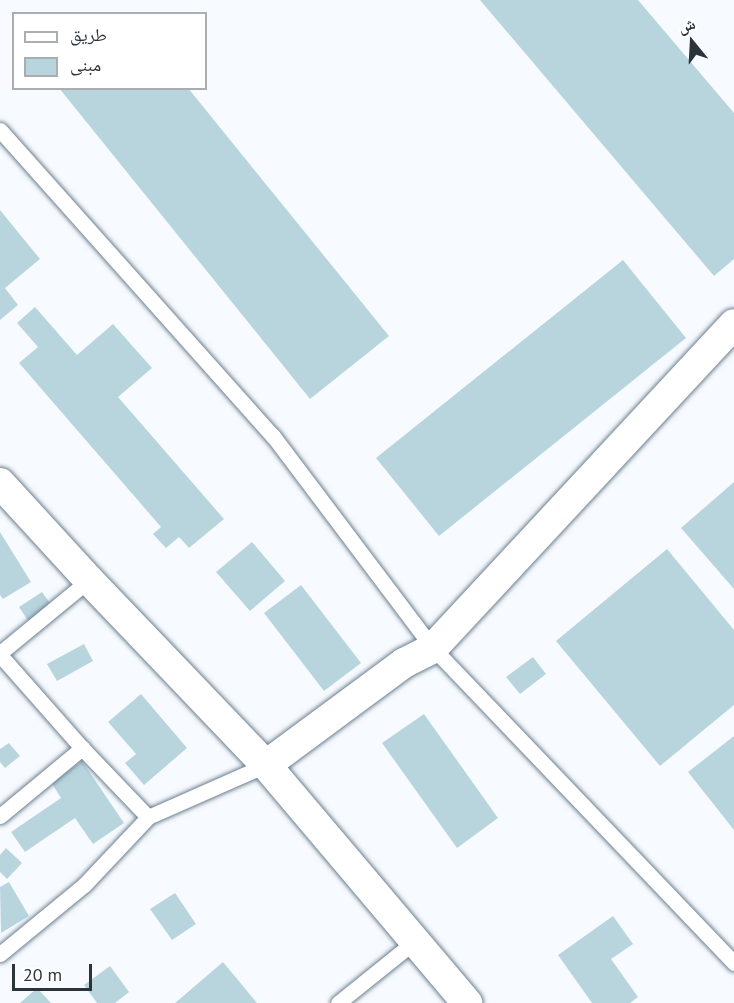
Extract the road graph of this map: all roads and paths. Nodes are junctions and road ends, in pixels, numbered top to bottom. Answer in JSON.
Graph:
{"nodes":[{"id":1,"x":0,"y":130,"type":"edge"},
{"id":2,"x":734,"y":324,"type":"edge"},
{"id":3,"x":0,"y":483,"type":"edge"},
{"id":4,"x":89,"y":580,"type":"junction"},
{"id":5,"x":433,"y":648,"type":"junction"},
{"id":6,"x":0,"y":654,"type":"edge"},
{"id":7,"x":82,"y":748,"type":"junction"},
{"id":8,"x":266,"y":765,"type":"junction"},
{"id":9,"x":0,"y":816,"type":"edge"},
{"id":10,"x":148,"y":817,"type":"junction"},
{"id":11,"x":415,"y":941,"type":"junction"},
{"id":12,"x":0,"y":954,"type":"edge"},
{"id":13,"x":734,"y":963,"type":"edge"},
{"id":14,"x":338,"y":1003,"type":"edge"},
{"id":15,"x":467,"y":1003,"type":"edge"}],
"edges":[{"from":1,"to":5,"type":"lane"},
{"from":2,"to":5,"type":"street"},
{"from":3,"to":4,"type":"street"},
{"from":4,"to":6,"type":"lane"},
{"from":4,"to":8,"type":"street"},
{"from":5,"to":8,"type":"street"},
{"from":5,"to":13,"type":"lane"},
{"from":6,"to":7,"type":"lane"},
{"from":7,"to":9,"type":"lane"},
{"from":7,"to":10,"type":"lane"},
{"from":8,"to":10,"type":"lane"},
{"from":8,"to":11,"type":"street"},
{"from":10,"to":12,"type":"lane"},
{"from":11,"to":14,"type":"lane"},
{"from":11,"to":15,"type":"street"}]}
